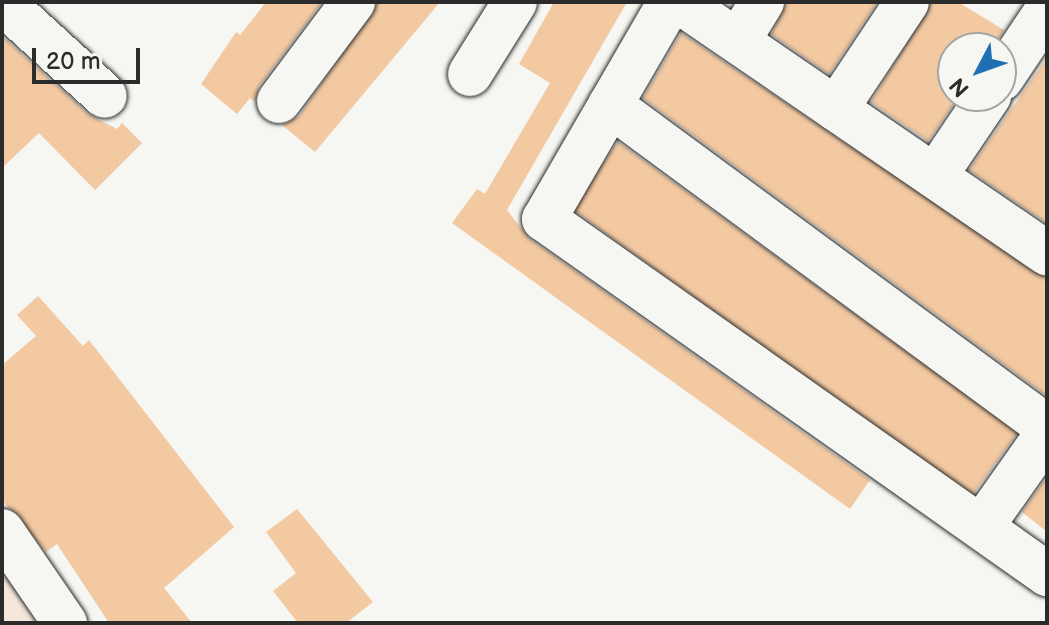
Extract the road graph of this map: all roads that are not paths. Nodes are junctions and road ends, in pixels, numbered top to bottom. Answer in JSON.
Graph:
{"nodes":[{"id":1,"x":353,"y":2,"type":"edge"},
{"id":2,"x":515,"y":2,"type":"edge"},
{"id":3,"x":670,"y":2,"type":"edge"},
{"id":4,"x":680,"y":2,"type":"edge"},
{"id":5,"x":762,"y":2,"type":"edge"},
{"id":6,"x":907,"y":2,"type":"edge"},
{"id":7,"x":28,"y":11,"type":"edge"},
{"id":8,"x":1035,"y":11,"type":"edge"},
{"id":9,"x":738,"y":41,"type":"junction"},
{"id":10,"x":1017,"y":47,"type":"edge"},
{"id":11,"x":470,"y":74,"type":"dead end"},
{"id":12,"x":105,"y":96,"type":"dead end"},
{"id":13,"x":279,"y":101,"type":"dead end"},
{"id":14,"x":610,"y":105,"type":"junction"},
{"id":15,"x":836,"y":109,"type":"junction"},
{"id":16,"x":978,"y":112,"type":"edge"},
{"id":17,"x":935,"y":176,"type":"junction"},
{"id":18,"x":1043,"y":241,"type":"edge"},
{"id":19,"x":1047,"y":427,"type":"edge"},
{"id":20,"x":1047,"y":434,"type":"edge"},
{"id":21,"x":982,"y":526,"type":"junction"},
{"id":22,"x":2,"y":531,"type":"edge"},
{"id":23,"x":1047,"y":574,"type":"edge"},
{"id":24,"x":65,"y":623,"type":"edge"}],
"edges":[{"from":1,"to":13,"type":"street"},
{"from":2,"to":11,"type":"street"},
{"from":3,"to":14,"type":"street"},
{"from":4,"to":9,"type":"street"},
{"from":5,"to":9,"type":"street"},
{"from":6,"to":15,"type":"street"},
{"from":7,"to":12,"type":"street"},
{"from":8,"to":10,"type":"street"},
{"from":9,"to":15,"type":"street"},
{"from":14,"to":19,"type":"street"},
{"from":14,"to":21,"type":"street"},
{"from":15,"to":17,"type":"street"},
{"from":16,"to":17,"type":"street"},
{"from":17,"to":18,"type":"street"},
{"from":20,"to":21,"type":"street"},
{"from":21,"to":23,"type":"street"},
{"from":22,"to":24,"type":"street"}]}
